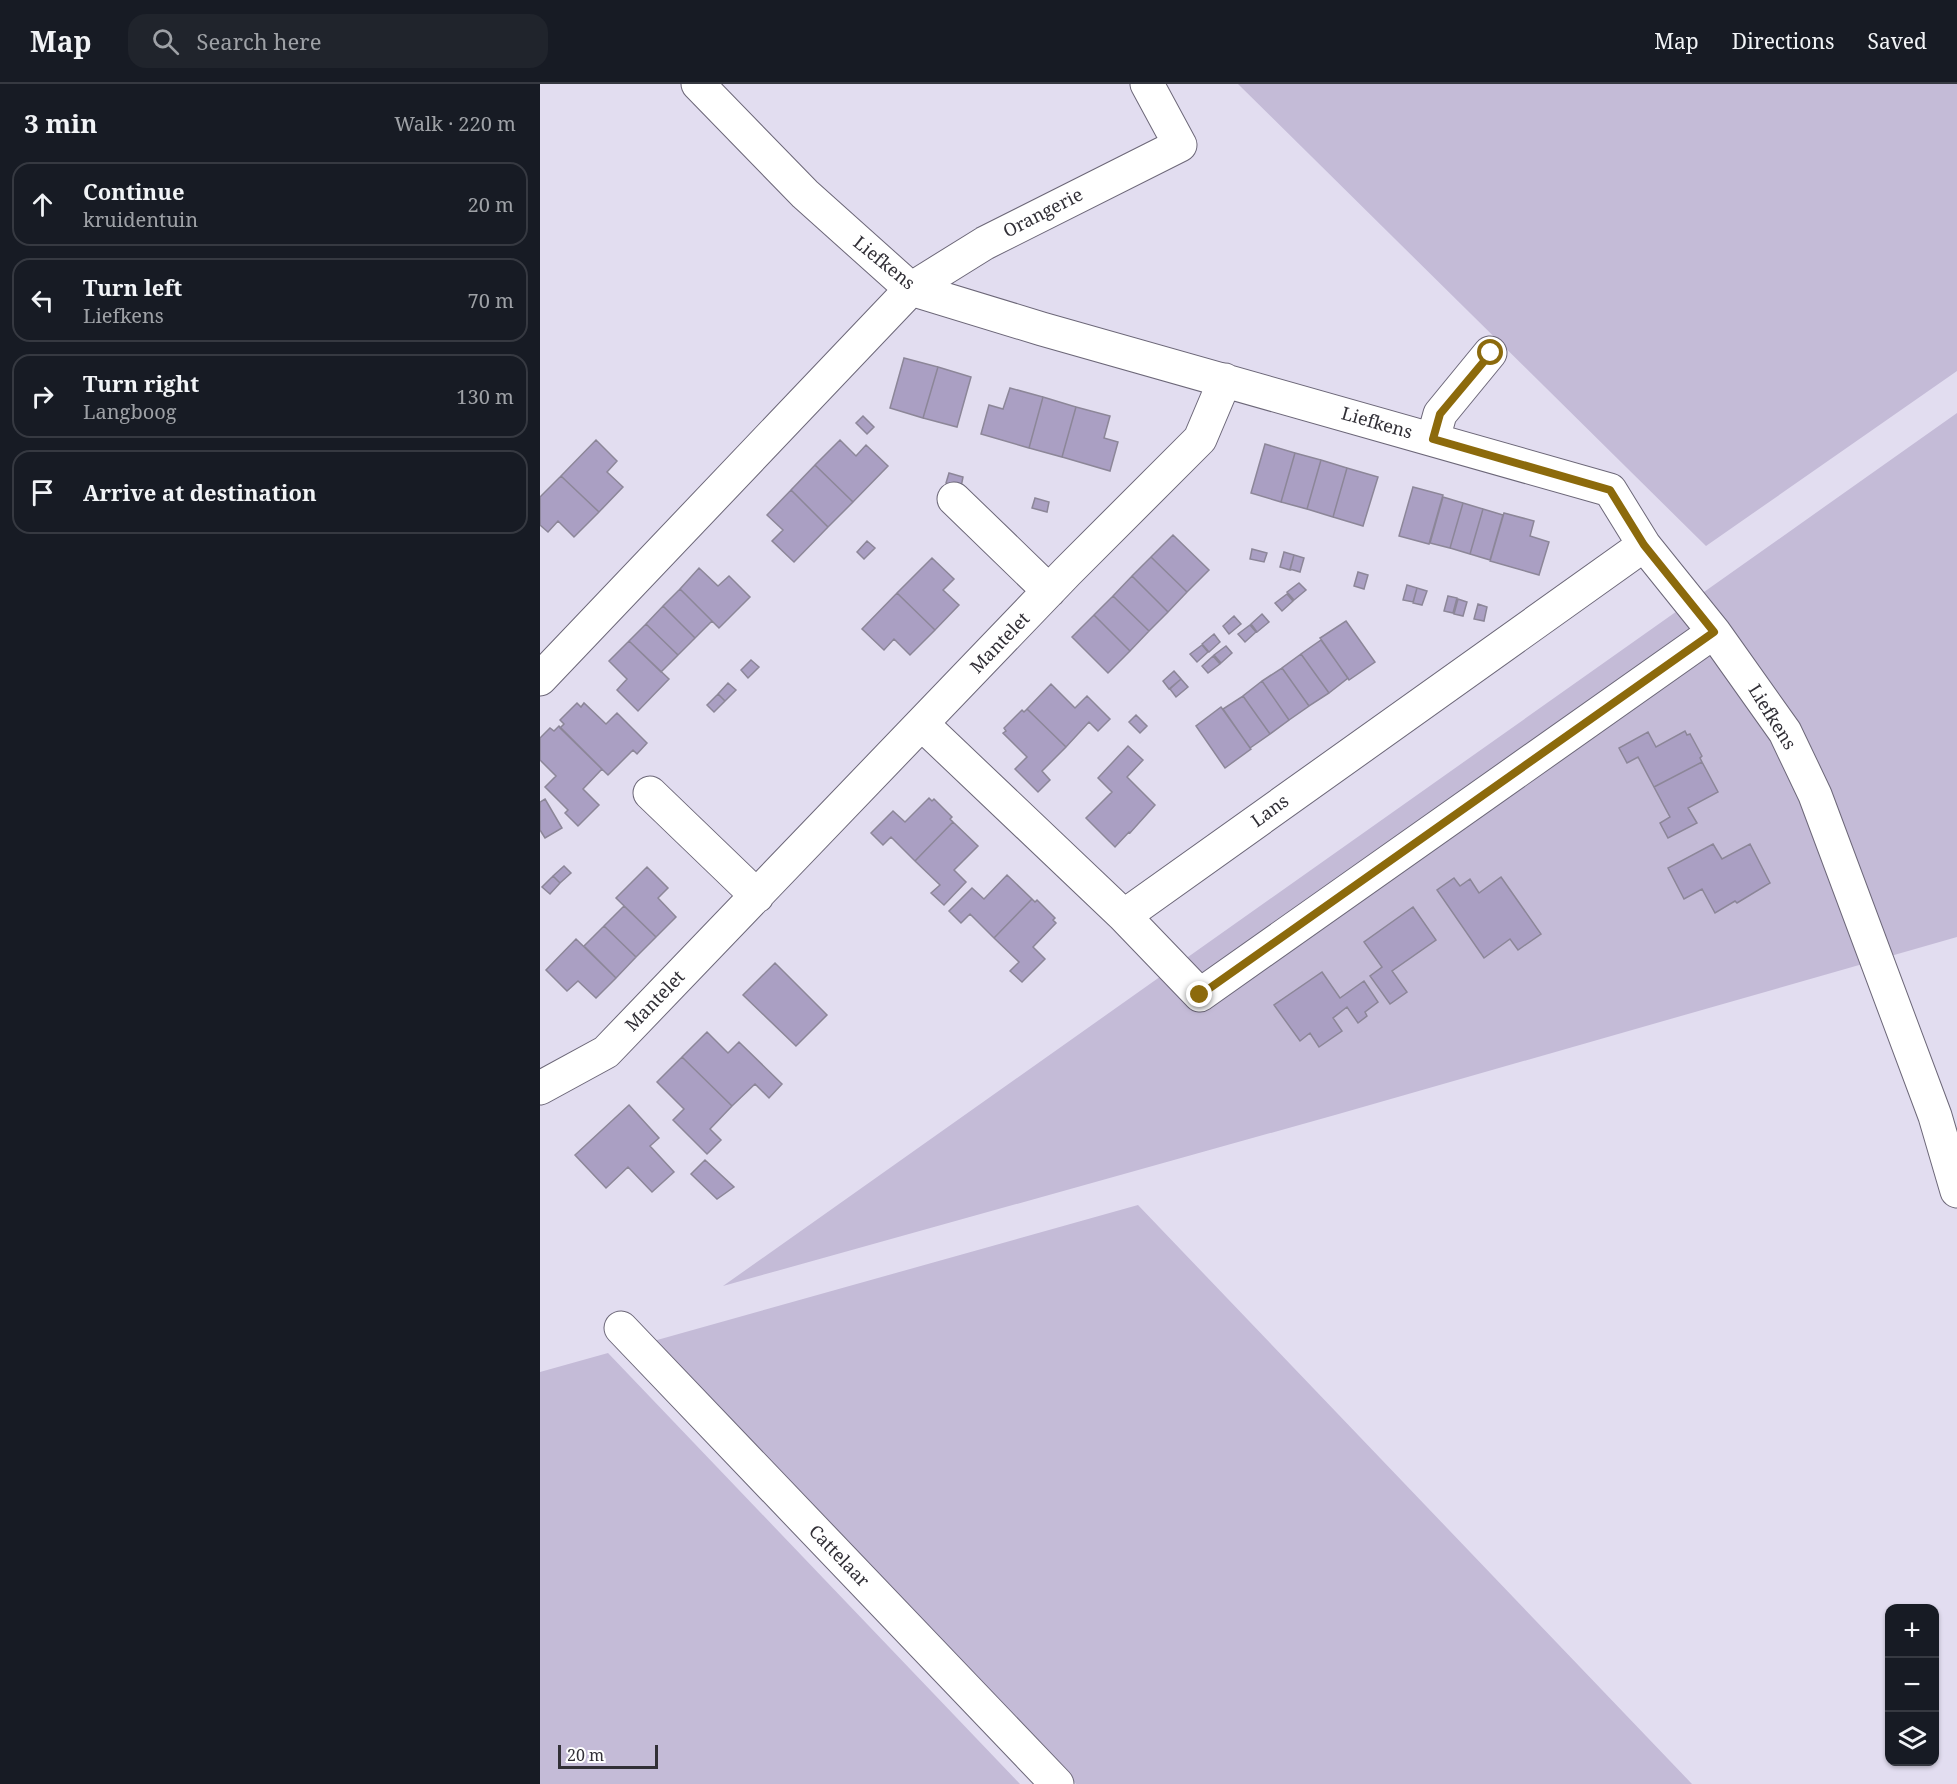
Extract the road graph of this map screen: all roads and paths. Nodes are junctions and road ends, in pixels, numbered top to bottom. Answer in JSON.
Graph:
{"nodes":[{"id":1,"x":698,"y":84,"type":"edge"},
{"id":2,"x":1147,"y":84,"type":"edge"},
{"id":3,"x":911,"y":289,"type":"junction"},
{"id":4,"x":1491,"y":353,"type":"dead end"},
{"id":5,"x":1225,"y":380,"type":"junction"},
{"id":6,"x":1433,"y":439,"type":"junction"},
{"id":7,"x":954,"y":499,"type":"dead end"},
{"id":8,"x":1644,"y":545,"type":"junction"},
{"id":9,"x":1049,"y":591,"type":"junction"},
{"id":10,"x":1714,"y":632,"type":"junction"},
{"id":11,"x":540,"y":679,"type":"edge"},
{"id":12,"x":922,"y":724,"type":"junction"},
{"id":13,"x":650,"y":793,"type":"dead end"},
{"id":14,"x":757,"y":896,"type":"junction"},
{"id":15,"x":1124,"y":916,"type":"junction"},
{"id":16,"x":540,"y":1088,"type":"edge"},
{"id":17,"x":1957,"y":1191,"type":"edge"},
{"id":18,"x":621,"y":1328,"type":"dead end"},
{"id":19,"x":1057,"y":1784,"type":"edge"}],
"edges":[{"from":1,"to":3,"type":"street","name":"Liefkens"},
{"from":2,"to":3,"type":"street","name":"Orangerie"},
{"from":3,"to":5,"type":"street","name":"Liefkens"},
{"from":3,"to":11,"type":"street"},
{"from":4,"to":6,"type":"street"},
{"from":5,"to":6,"type":"street","name":"Liefkens"},
{"from":5,"to":9,"type":"street","name":"Mantelet"},
{"from":6,"to":8,"type":"street","name":"Liefkens"},
{"from":7,"to":9,"type":"street"},
{"from":8,"to":10,"type":"street","name":"Liefkens"},
{"from":8,"to":15,"type":"street","name":"Lans"},
{"from":9,"to":12,"type":"street","name":"Mantelet"},
{"from":10,"to":15,"type":"street"},
{"from":10,"to":17,"type":"street","name":"Liefkens"},
{"from":12,"to":14,"type":"street","name":"Mantelet"},
{"from":12,"to":15,"type":"street"},
{"from":13,"to":14,"type":"street"},
{"from":14,"to":16,"type":"street","name":"Mantelet"},
{"from":18,"to":19,"type":"street","name":"Cattelaar"}]}
